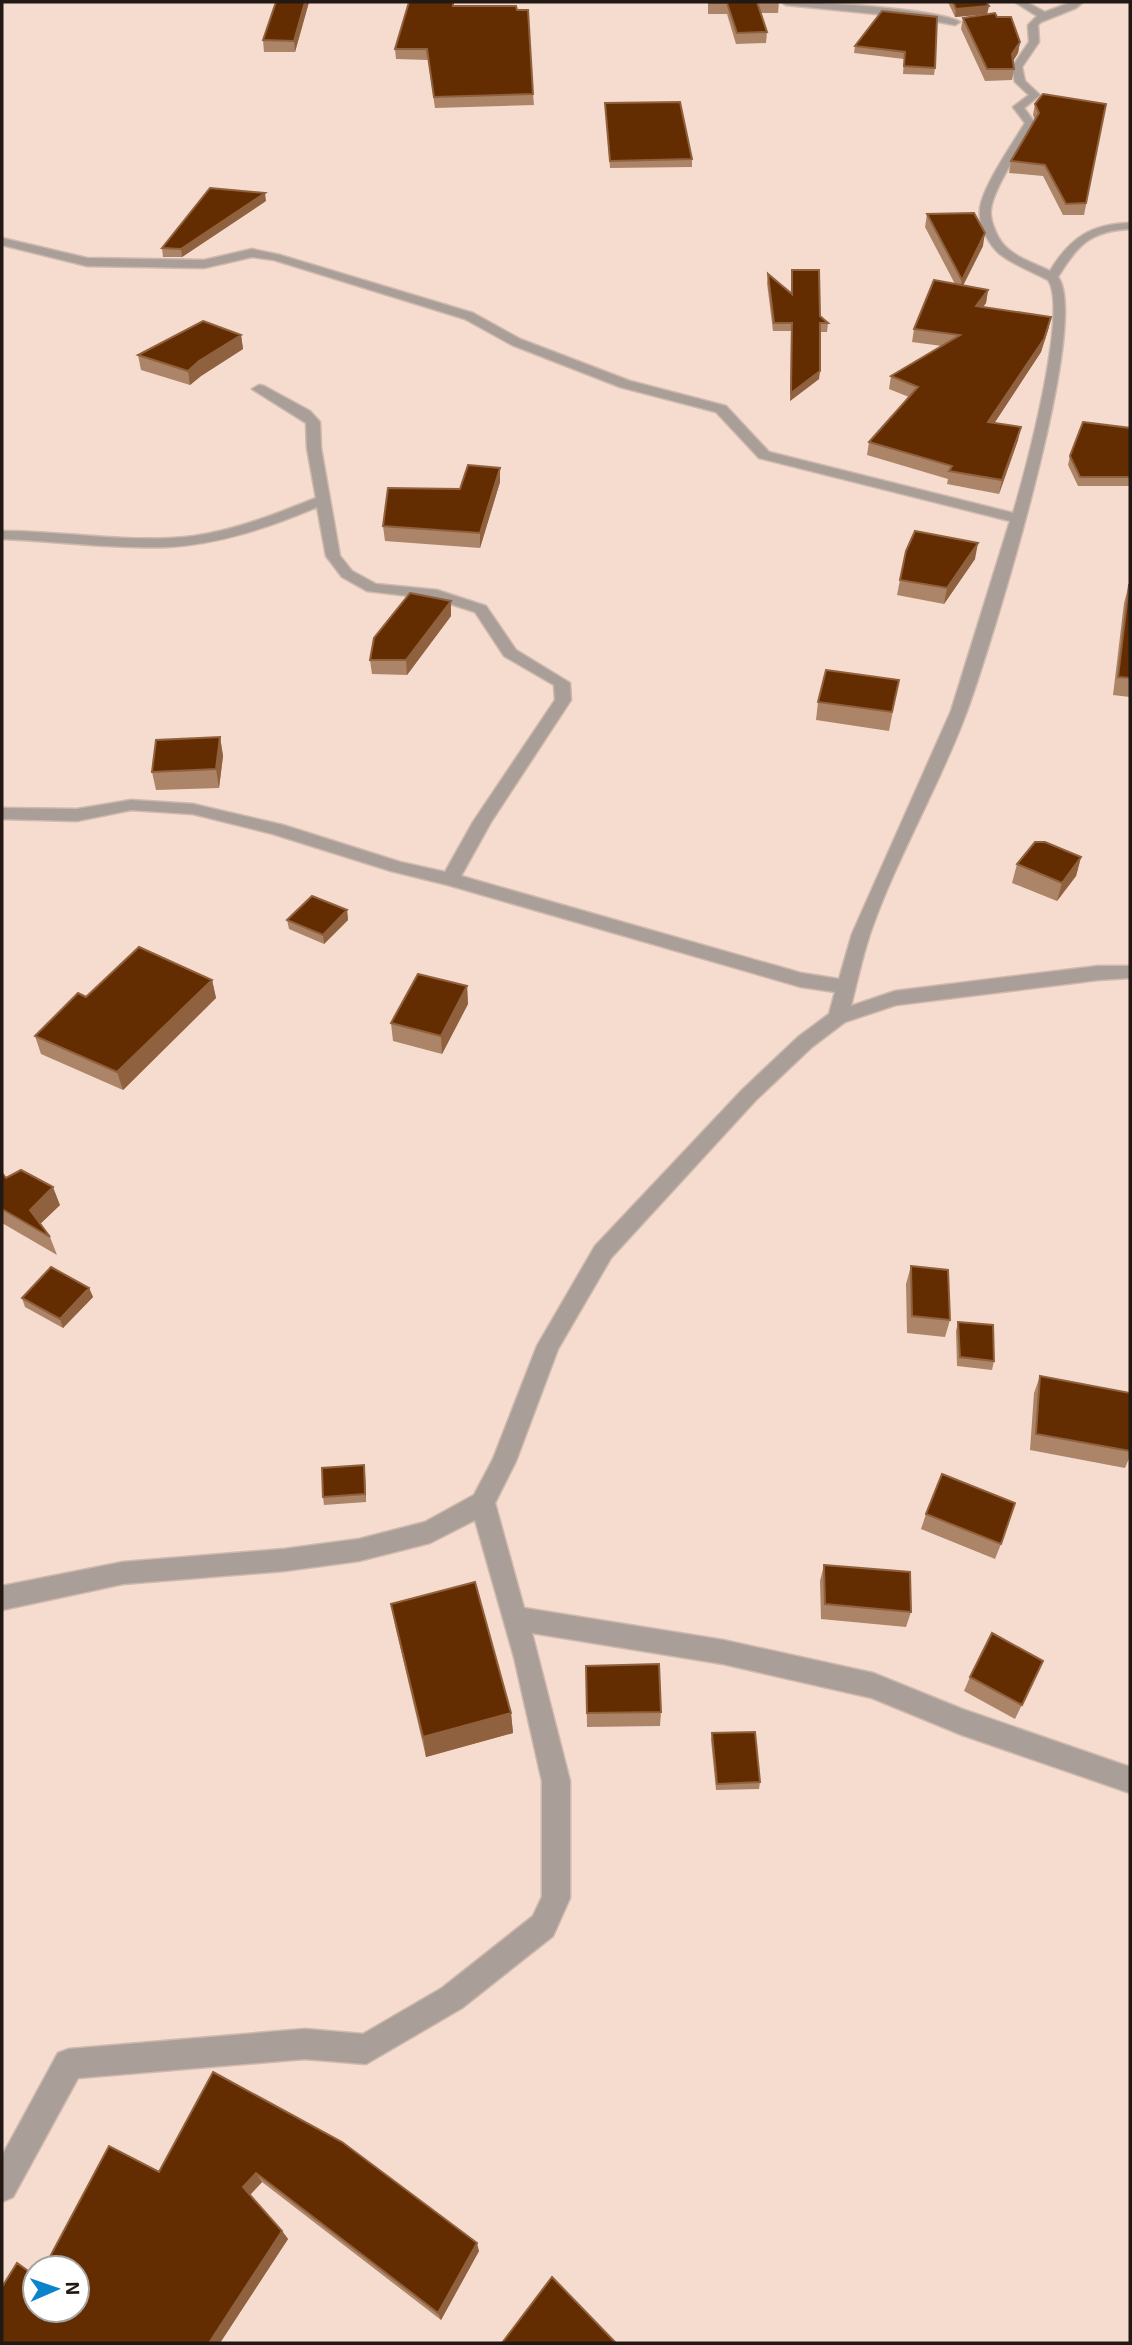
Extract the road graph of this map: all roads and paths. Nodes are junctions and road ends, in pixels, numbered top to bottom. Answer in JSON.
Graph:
{"nodes":[{"id":1,"x":786,"y":2,"type":"edge"},
{"id":2,"x":1020,"y":2,"type":"edge"},
{"id":3,"x":1079,"y":2,"type":"edge"},
{"id":4,"x":1043,"y":15,"type":"junction"},
{"id":5,"x":966,"y":20,"type":"edge"},
{"id":6,"x":1130,"y":226,"type":"edge"},
{"id":7,"x":2,"y":241,"type":"edge"},
{"id":8,"x":1052,"y":277,"type":"junction"},
{"id":9,"x":259,"y":389,"type":"dead end"},
{"id":10,"x":322,"y":500,"type":"junction"},
{"id":11,"x":1018,"y":519,"type":"junction"},
{"id":12,"x":2,"y":535,"type":"edge"},
{"id":13,"x":2,"y":814,"type":"edge"},
{"id":14,"x":450,"y":879,"type":"junction"},
{"id":15,"x":1130,"y":972,"type":"edge"},
{"id":16,"x":847,"y":987,"type":"junction"},
{"id":17,"x":838,"y":1017,"type":"junction"},
{"id":18,"x":484,"y":1503,"type":"junction"},
{"id":19,"x":2,"y":1598,"type":"edge"},
{"id":20,"x":514,"y":1618,"type":"junction"},
{"id":21,"x":1130,"y":1780,"type":"edge"},
{"id":22,"x":2,"y":2186,"type":"edge"}],
"edges":[{"from":1,"to":5,"type":"street"},
{"from":2,"to":4,"type":"street"},
{"from":3,"to":4,"type":"street"},
{"from":4,"to":8,"type":"street"},
{"from":6,"to":8,"type":"street"},
{"from":7,"to":11,"type":"street"},
{"from":8,"to":11,"type":"street"},
{"from":9,"to":10,"type":"street"},
{"from":10,"to":12,"type":"street"},
{"from":10,"to":14,"type":"street"},
{"from":11,"to":16,"type":"street"},
{"from":13,"to":14,"type":"street"},
{"from":14,"to":16,"type":"street"},
{"from":15,"to":17,"type":"street"},
{"from":16,"to":17,"type":"street"},
{"from":17,"to":18,"type":"street"},
{"from":18,"to":19,"type":"street"},
{"from":18,"to":20,"type":"street"},
{"from":20,"to":21,"type":"street"},
{"from":20,"to":22,"type":"street"}]}
